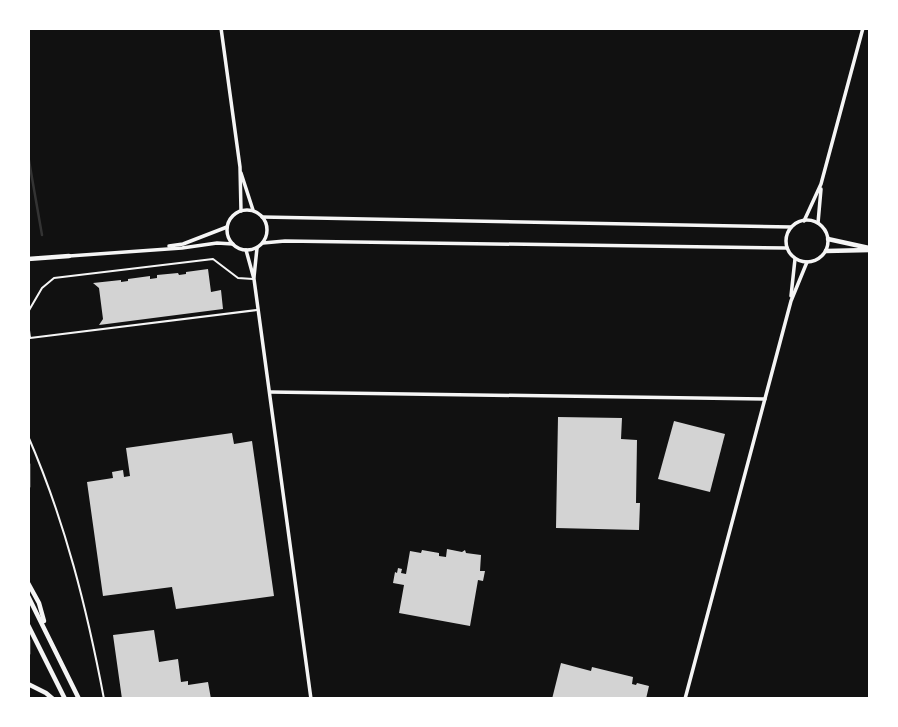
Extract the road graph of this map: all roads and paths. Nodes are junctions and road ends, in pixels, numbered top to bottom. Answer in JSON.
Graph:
{"nodes":[{"id":1,"x":221,"y":28,"type":"edge"},
{"id":2,"x":863,"y":28,"type":"edge"},
{"id":3,"x":240,"y":167,"type":"junction"},
{"id":4,"x":821,"y":184,"type":"junction"},
{"id":5,"x":253,"y":210,"type":"junction"},
{"id":6,"x":241,"y":211,"type":"junction"},
{"id":7,"x":262,"y":216,"type":"junction"},
{"id":8,"x":804,"y":221,"type":"junction"},
{"id":9,"x":818,"y":224,"type":"junction"},
{"id":10,"x":227,"y":227,"type":"junction"},
{"id":11,"x":791,"y":227,"type":"junction"},
{"id":12,"x":828,"y":239,"type":"junction"},
{"id":13,"x":263,"y":243,"type":"junction"},
{"id":14,"x":233,"y":244,"type":"junction"},
{"id":15,"x":160,"y":248,"type":"junction"},
{"id":16,"x":257,"y":248,"type":"junction"},
{"id":17,"x":787,"y":248,"type":"junction"},
{"id":18,"x":246,"y":250,"type":"junction"},
{"id":19,"x":870,"y":250,"type":"edge"},
{"id":20,"x":826,"y":251,"type":"junction"},
{"id":21,"x":69,"y":256,"type":"joint"},
{"id":22,"x":28,"y":259,"type":"edge"},
{"id":23,"x":795,"y":259,"type":"junction"},
{"id":24,"x":807,"y":262,"type":"junction"},
{"id":25,"x":254,"y":279,"type":"junction"},
{"id":26,"x":791,"y":301,"type":"junction"},
{"id":27,"x":258,"y":310,"type":"junction"},
{"id":28,"x":28,"y":312,"type":"edge"},
{"id":29,"x":28,"y":322,"type":"edge"},
{"id":30,"x":270,"y":392,"type":"junction"},
{"id":31,"x":765,"y":399,"type":"junction"},
{"id":32,"x":28,"y":436,"type":"edge"},
{"id":33,"x":28,"y":464,"type":"edge"},
{"id":34,"x":28,"y":487,"type":"edge"},
{"id":35,"x":28,"y":583,"type":"edge"},
{"id":36,"x":28,"y":596,"type":"edge"},
{"id":37,"x":28,"y":625,"type":"edge"},
{"id":38,"x":46,"y":629,"type":"junction"},
{"id":39,"x":28,"y":639,"type":"edge"},
{"id":40,"x":28,"y":654,"type":"edge"},
{"id":41,"x":28,"y":684,"type":"edge"},
{"id":42,"x":53,"y":699,"type":"edge"},
{"id":43,"x":65,"y":699,"type":"edge"},
{"id":44,"x":79,"y":699,"type":"edge"},
{"id":45,"x":104,"y":699,"type":"edge"},
{"id":46,"x":311,"y":699,"type":"edge"},
{"id":47,"x":685,"y":699,"type":"edge"}],
"edges":[{"from":1,"to":3,"type":"street"},
{"from":2,"to":4,"type":"street"},
{"from":3,"to":5,"type":"street"},
{"from":3,"to":6,"type":"street"},
{"from":4,"to":8,"type":"street"},
{"from":4,"to":9,"type":"street"},
{"from":5,"to":6,"type":"street"},
{"from":5,"to":7,"type":"street"},
{"from":6,"to":10,"type":"street"},
{"from":7,"to":11,"type":"street"},
{"from":7,"to":13,"type":"street"},
{"from":8,"to":9,"type":"street"},
{"from":8,"to":11,"type":"street"},
{"from":9,"to":12,"type":"street"},
{"from":10,"to":14,"type":"street"},
{"from":10,"to":15,"type":"street"},
{"from":11,"to":17,"type":"street"},
{"from":12,"to":19,"type":"main road"},
{"from":12,"to":20,"type":"street"},
{"from":13,"to":16,"type":"street"},
{"from":13,"to":17,"type":"street"},
{"from":14,"to":15,"type":"street"},
{"from":14,"to":18,"type":"street"},
{"from":15,"to":21,"type":"street"},
{"from":16,"to":18,"type":"street"},
{"from":16,"to":25,"type":"street"},
{"from":17,"to":23,"type":"street"},
{"from":18,"to":25,"type":"street"},
{"from":19,"to":20,"type":"main road"},
{"from":20,"to":24,"type":"street"},
{"from":21,"to":22,"type":"main road"},
{"from":23,"to":24,"type":"street"},
{"from":23,"to":26,"type":"street"},
{"from":24,"to":26,"type":"street"},
{"from":25,"to":27,"type":"street"},
{"from":25,"to":28,"type":"lane"},
{"from":26,"to":31,"type":"street"},
{"from":27,"to":29,"type":"lane"},
{"from":27,"to":30,"type":"street"},
{"from":30,"to":31,"type":"street"},
{"from":30,"to":46,"type":"street"},
{"from":31,"to":47,"type":"street"},
{"from":32,"to":45,"type":"path"},
{"from":33,"to":34,"type":"main road"},
{"from":35,"to":38,"type":"main road"},
{"from":36,"to":38,"type":"main road"},
{"from":37,"to":43,"type":"main road"},
{"from":38,"to":44,"type":"main road"},
{"from":39,"to":40,"type":"main road"},
{"from":41,"to":42,"type":"main road"}]}
